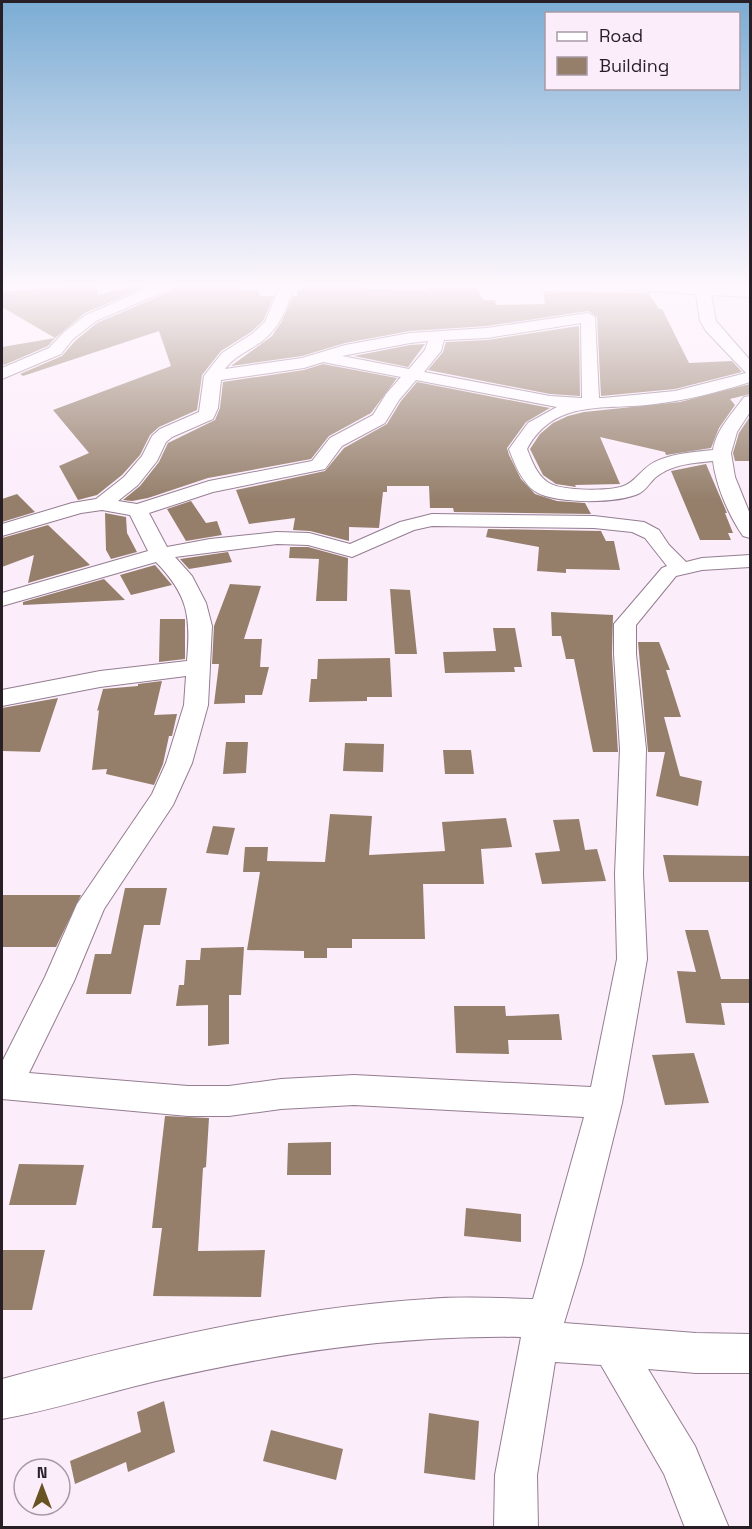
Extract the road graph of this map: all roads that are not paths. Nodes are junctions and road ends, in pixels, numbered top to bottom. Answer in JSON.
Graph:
{"nodes":[{"id":1,"x":40,"y":357,"type":"edge"},
{"id":2,"x":227,"y":357,"type":"edge"},
{"id":3,"x":321,"y":357,"type":"edge"},
{"id":4,"x":325,"y":357,"type":"edge"},
{"id":5,"x":427,"y":357,"type":"edge"},
{"id":6,"x":587,"y":357,"type":"edge"},
{"id":7,"x":749,"y":368,"type":"edge"},
{"id":8,"x":2,"y":374,"type":"edge"},
{"id":9,"x":412,"y":375,"type":"junction"},
{"id":10,"x":212,"y":376,"type":"junction"},
{"id":11,"x":750,"y":401,"type":"edge"},
{"id":12,"x":586,"y":404,"type":"junction"},
{"id":13,"x":723,"y":455,"type":"junction"},
{"id":14,"x":102,"y":504,"type":"junction"},
{"id":15,"x":138,"y":510,"type":"junction"},
{"id":16,"x":2,"y":530,"type":"edge"},
{"id":17,"x":750,"y":532,"type":"edge"},
{"id":18,"x":160,"y":554,"type":"junction"},
{"id":19,"x":750,"y":561,"type":"edge"},
{"id":20,"x":681,"y":568,"type":"junction"},
{"id":21,"x":2,"y":600,"type":"edge"},
{"id":22,"x":198,"y":667,"type":"junction"},
{"id":23,"x":2,"y":698,"type":"edge"},
{"id":24,"x":4,"y":1091,"type":"edge"},
{"id":25,"x":605,"y":1103,"type":"junction"},
{"id":26,"x":543,"y":1330,"type":"junction"},
{"id":27,"x":612,"y":1347,"type":"junction"},
{"id":28,"x":750,"y":1353,"type":"edge"},
{"id":29,"x":2,"y":1399,"type":"edge"},
{"id":30,"x":516,"y":1527,"type":"edge"},
{"id":31,"x":707,"y":1527,"type":"edge"}],
"edges":[{"from":1,"to":8,"type":"street"},
{"from":2,"to":10,"type":"street"},
{"from":3,"to":10,"type":"street"},
{"from":4,"to":9,"type":"street"},
{"from":5,"to":9,"type":"street"},
{"from":6,"to":12,"type":"street"},
{"from":7,"to":12,"type":"street"},
{"from":9,"to":12,"type":"street"},
{"from":9,"to":15,"type":"street"},
{"from":10,"to":14,"type":"street"},
{"from":11,"to":13,"type":"street"},
{"from":12,"to":13,"type":"street"},
{"from":13,"to":17,"type":"street"},
{"from":14,"to":15,"type":"street"},
{"from":14,"to":16,"type":"street"},
{"from":15,"to":18,"type":"street"},
{"from":18,"to":20,"type":"street"},
{"from":18,"to":21,"type":"street"},
{"from":18,"to":22,"type":"street"},
{"from":19,"to":20,"type":"street"},
{"from":20,"to":25,"type":"street"},
{"from":22,"to":23,"type":"street"},
{"from":22,"to":24,"type":"street"},
{"from":24,"to":25,"type":"street"},
{"from":25,"to":26,"type":"street"},
{"from":26,"to":27,"type":"street"},
{"from":26,"to":29,"type":"street"},
{"from":26,"to":30,"type":"street"},
{"from":27,"to":28,"type":"street"},
{"from":27,"to":31,"type":"street"}]}
